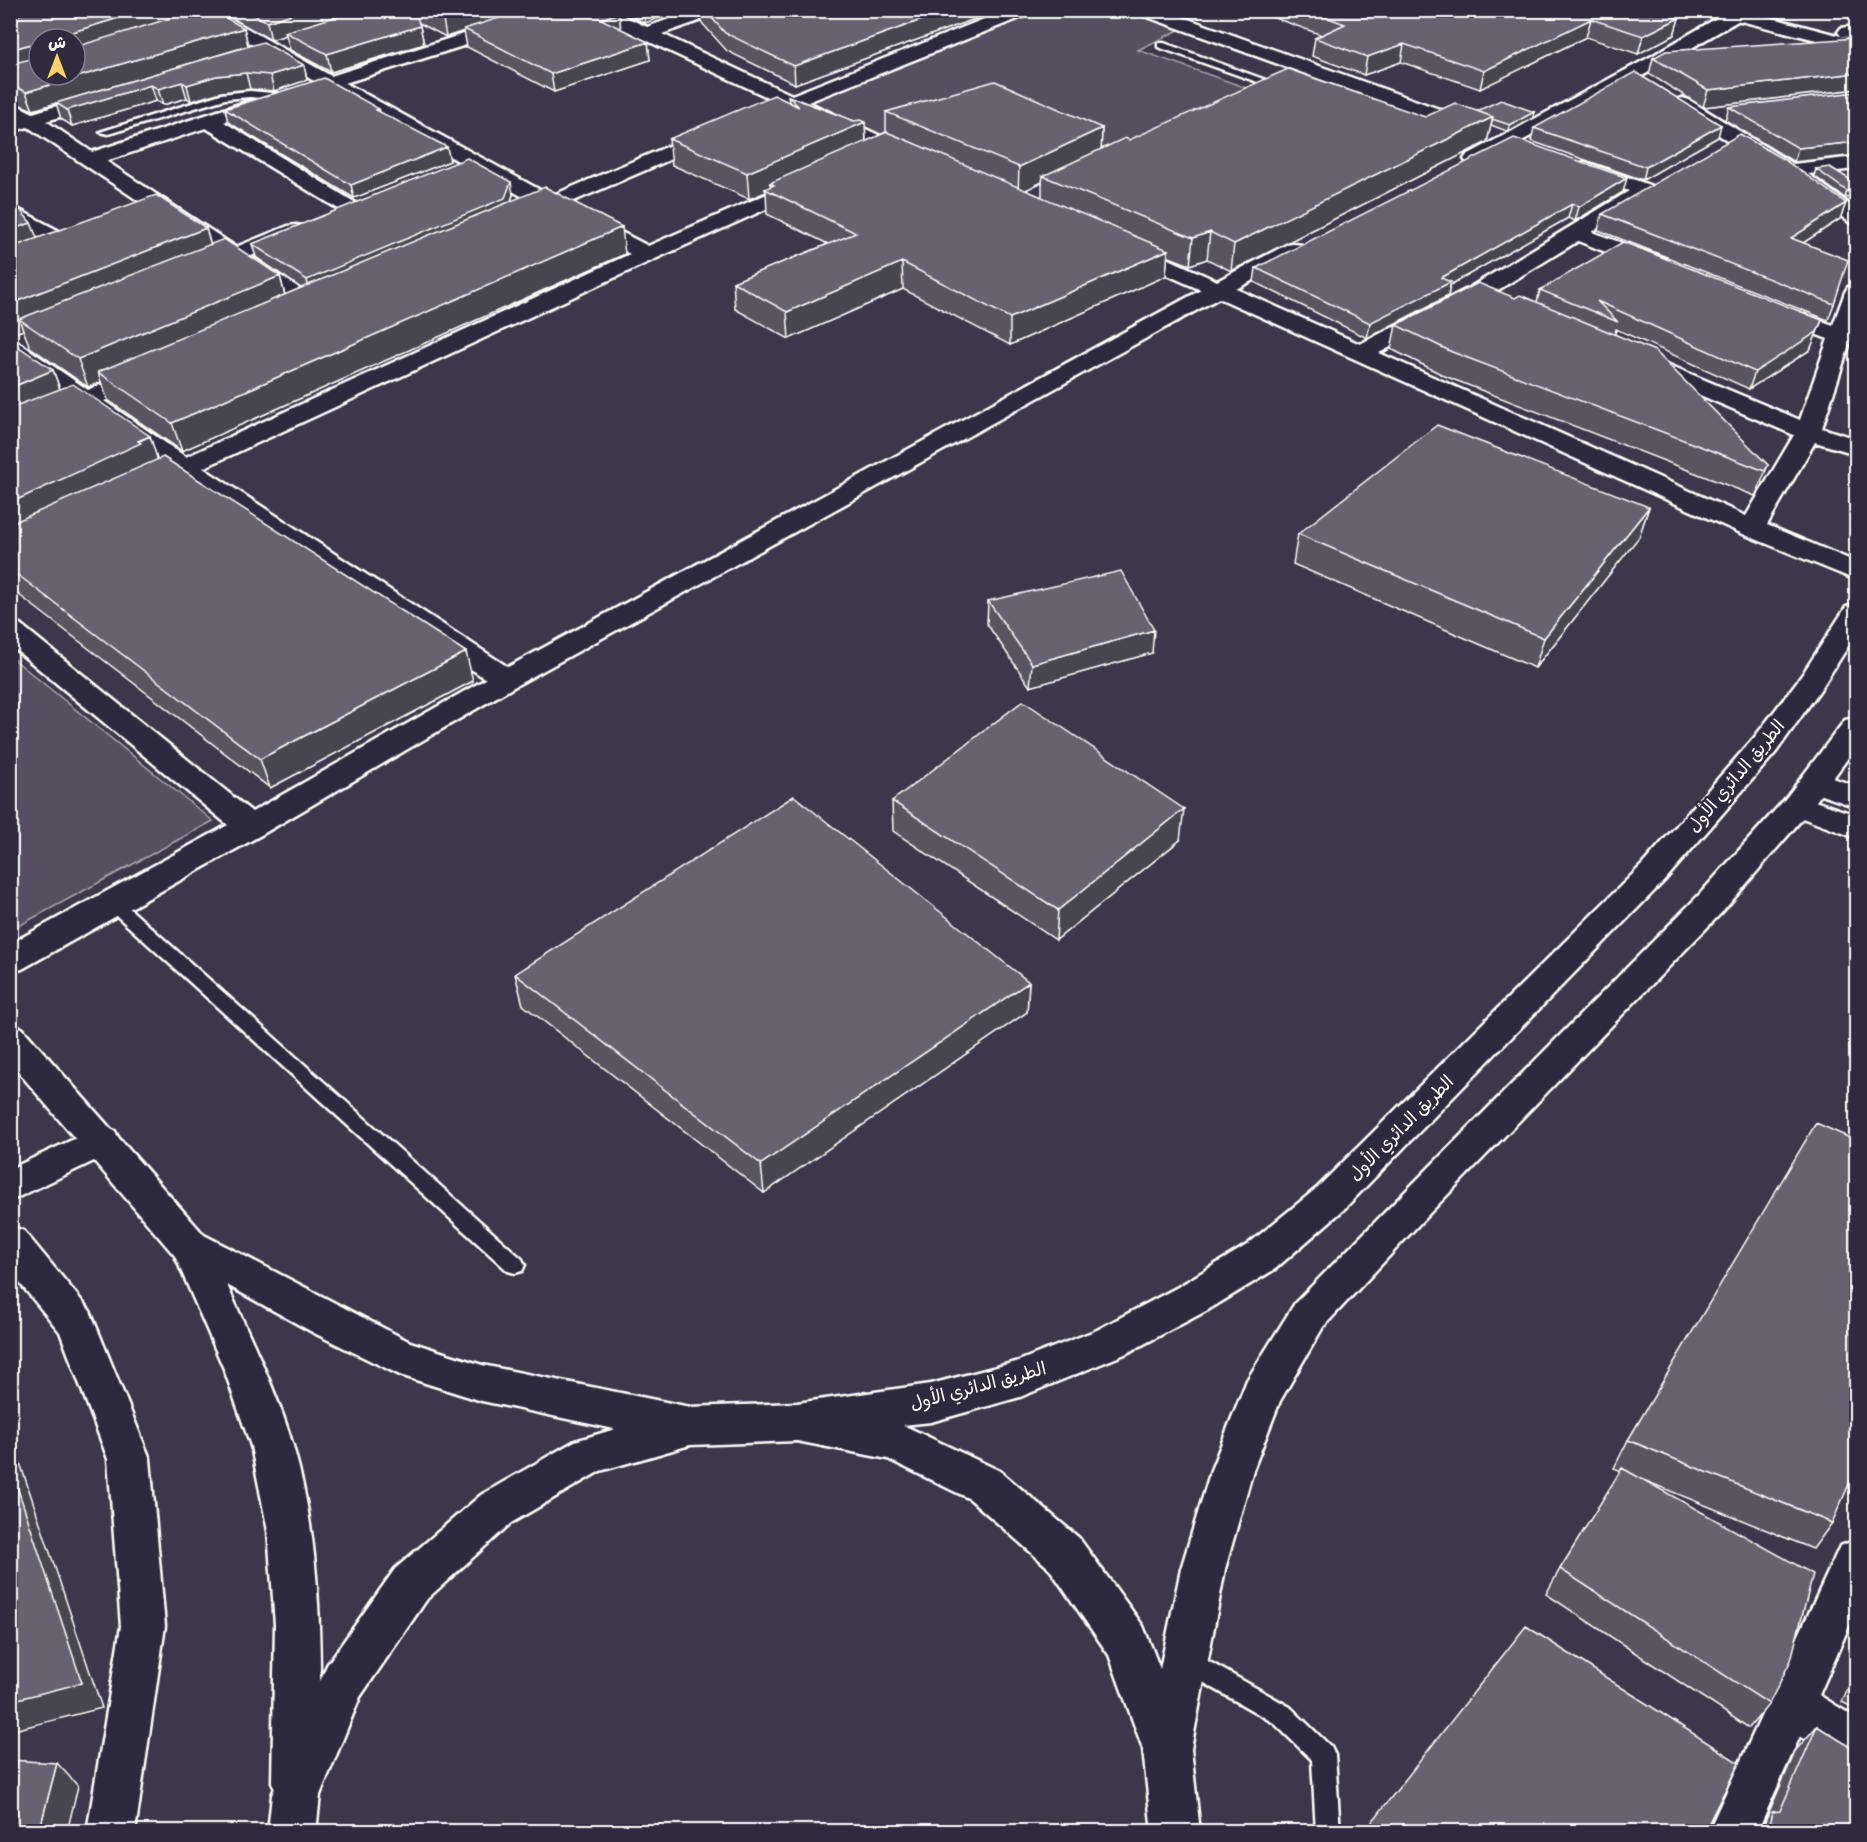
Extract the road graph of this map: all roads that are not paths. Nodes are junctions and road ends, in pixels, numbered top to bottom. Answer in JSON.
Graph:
{"nodes":[{"id":1,"x":238,"y":10,"type":"edge"},
{"id":2,"x":559,"y":10,"type":"edge"},
{"id":3,"x":596,"y":10,"type":"edge"},
{"id":4,"x":1145,"y":10,"type":"edge"},
{"id":5,"x":1201,"y":10,"type":"edge"},
{"id":6,"x":1024,"y":11,"type":"edge"},
{"id":7,"x":719,"y":12,"type":"edge"},
{"id":8,"x":1736,"y":12,"type":"edge"},
{"id":9,"x":202,"y":17,"type":"edge"},
{"id":10,"x":1176,"y":21,"type":"junction"},
{"id":11,"x":648,"y":33,"type":"junction"},
{"id":12,"x":1855,"y":39,"type":"edge"},
{"id":13,"x":288,"y":42,"type":"edge"},
{"id":14,"x":1161,"y":45,"type":"dead end"},
{"id":15,"x":258,"y":52,"type":"junction"},
{"id":16,"x":1808,"y":52,"type":"edge"},
{"id":17,"x":1692,"y":58,"type":"edge"},
{"id":18,"x":1658,"y":60,"type":"junction"},
{"id":19,"x":1301,"y":68,"type":"junction"},
{"id":20,"x":330,"y":82,"type":"junction"},
{"id":21,"x":1269,"y":83,"type":"junction"},
{"id":22,"x":1648,"y":83,"type":"junction"},
{"id":23,"x":123,"y":93,"type":"edge"},
{"id":24,"x":1249,"y":93,"type":"edge"},
{"id":25,"x":282,"y":97,"type":"junction"},
{"id":26,"x":791,"y":101,"type":"junction"},
{"id":27,"x":10,"y":106,"type":"edge"},
{"id":28,"x":1733,"y":111,"type":"edge"},
{"id":29,"x":758,"y":115,"type":"edge"},
{"id":30,"x":1700,"y":115,"type":"junction"},
{"id":31,"x":31,"y":120,"type":"junction"},
{"id":32,"x":207,"y":120,"type":"junction"},
{"id":33,"x":10,"y":126,"type":"edge"},
{"id":34,"x":725,"y":129,"type":"edge"},
{"id":35,"x":105,"y":132,"type":"dead end"},
{"id":36,"x":1736,"y":137,"type":"junction"},
{"id":37,"x":1523,"y":145,"type":"junction"},
{"id":38,"x":888,"y":148,"type":"junction"},
{"id":39,"x":1715,"y":149,"type":"edge"},
{"id":40,"x":866,"y":157,"type":"edge"},
{"id":41,"x":91,"y":159,"type":"junction"},
{"id":42,"x":1567,"y":161,"type":"edge"},
{"id":43,"x":471,"y":162,"type":"junction"},
{"id":44,"x":1857,"y":164,"type":"edge"},
{"id":45,"x":932,"y":166,"type":"edge"},
{"id":46,"x":1458,"y":167,"type":"edge"},
{"id":47,"x":1789,"y":170,"type":"junction"},
{"id":48,"x":449,"y":171,"type":"edge"},
{"id":49,"x":822,"y":177,"type":"edge"},
{"id":50,"x":1665,"y":178,"type":"edge"},
{"id":51,"x":1645,"y":190,"type":"junction"},
{"id":52,"x":373,"y":200,"type":"edge"},
{"id":53,"x":550,"y":204,"type":"junction"},
{"id":54,"x":352,"y":209,"type":"junction"},
{"id":55,"x":168,"y":210,"type":"junction"},
{"id":56,"x":10,"y":211,"type":"edge"},
{"id":57,"x":1857,"y":218,"type":"edge"},
{"id":58,"x":147,"y":219,"type":"edge"},
{"id":59,"x":509,"y":221,"type":"edge"},
{"id":60,"x":1574,"y":232,"type":"junction"},
{"id":61,"x":93,"y":239,"type":"edge"},
{"id":62,"x":1104,"y":239,"type":"edge"},
{"id":63,"x":1311,"y":241,"type":"edge"},
{"id":64,"x":72,"y":247,"type":"junction"},
{"id":65,"x":647,"y":254,"type":"junction"},
{"id":66,"x":52,"y":255,"type":"edge"},
{"id":67,"x":235,"y":255,"type":"junction"},
{"id":68,"x":1674,"y":271,"type":"edge"},
{"id":69,"x":180,"y":277,"type":"edge"},
{"id":70,"x":1220,"y":288,"type":"junction"},
{"id":71,"x":1857,"y":292,"type":"edge"},
{"id":72,"x":331,"y":296,"type":"edge"},
{"id":73,"x":309,"y":305,"type":"junction"},
{"id":74,"x":1762,"y":306,"type":"edge"},
{"id":75,"x":287,"y":315,"type":"edge"},
{"id":76,"x":1840,"y":336,"type":"junction"},
{"id":77,"x":17,"y":343,"type":"edge"},
{"id":78,"x":1617,"y":352,"type":"edge"},
{"id":79,"x":1361,"y":353,"type":"junction"},
{"id":80,"x":166,"y":366,"type":"edge"},
{"id":81,"x":89,"y":399,"type":"junction"},
{"id":82,"x":10,"y":431,"type":"edge"},
{"id":83,"x":1808,"y":432,"type":"junction"},
{"id":84,"x":1857,"y":447,"type":"edge"},
{"id":85,"x":184,"y":467,"type":"junction"},
{"id":86,"x":123,"y":496,"type":"edge"},
{"id":87,"x":1752,"y":528,"type":"junction"},
{"id":88,"x":1857,"y":572,"type":"edge"},
{"id":89,"x":1857,"y":613,"type":"edge"},
{"id":90,"x":10,"y":630,"type":"edge"},
{"id":91,"x":507,"y":679,"type":"junction"},
{"id":92,"x":1857,"y":727,"type":"edge"},
{"id":93,"x":1806,"y":793,"type":"junction"},
{"id":94,"x":1857,"y":797,"type":"edge"},
{"id":95,"x":250,"y":827,"type":"junction"},
{"id":96,"x":1857,"y":827,"type":"edge"},
{"id":97,"x":113,"y":903,"type":"junction"},
{"id":98,"x":10,"y":960,"type":"edge"},
{"id":99,"x":10,"y":1037,"type":"edge"},
{"id":100,"x":102,"y":1141,"type":"junction"},
{"id":101,"x":10,"y":1186,"type":"edge"},
{"id":102,"x":10,"y":1242,"type":"edge"},
{"id":103,"x":190,"y":1246,"type":"junction"},
{"id":104,"x":515,"y":1265,"type":"dead end"},
{"id":105,"x":797,"y":1422,"type":"junction"},
{"id":106,"x":690,"y":1426,"type":"junction"},
{"id":107,"x":1857,"y":1561,"type":"edge"},
{"id":108,"x":1185,"y":1659,"type":"junction"},
{"id":109,"x":1792,"y":1705,"type":"junction"},
{"id":110,"x":1857,"y":1744,"type":"edge"},
{"id":111,"x":1167,"y":1749,"type":"junction"},
{"id":112,"x":294,"y":1814,"type":"edge"},
{"id":113,"x":111,"y":1832,"type":"edge"},
{"id":114,"x":1176,"y":1832,"type":"edge"},
{"id":115,"x":1328,"y":1832,"type":"edge"},
{"id":116,"x":1732,"y":1832,"type":"edge"}],
"edges":[{"from":1,"to":9,"type":"street"},
{"from":2,"to":20,"type":"street"},
{"from":3,"to":11,"type":"street"},
{"from":4,"to":10,"type":"street"},
{"from":5,"to":10,"type":"street"},
{"from":6,"to":26,"type":"street"},
{"from":7,"to":11,"type":"street"},
{"from":8,"to":12,"type":"street"},
{"from":8,"to":18,"type":"street"},
{"from":9,"to":15,"type":"street"},
{"from":10,"to":19,"type":"street"},
{"from":11,"to":26,"type":"street"},
{"from":12,"to":16,"type":"street"},
{"from":13,"to":15,"type":"street"},
{"from":14,"to":21,"type":"lane"},
{"from":15,"to":20,"type":"street"},
{"from":17,"to":18,"type":"street"},
{"from":18,"to":22,"type":"street"},
{"from":19,"to":21,"type":"street"},
{"from":19,"to":37,"type":"street"},
{"from":20,"to":25,"type":"street"},
{"from":20,"to":43,"type":"street"},
{"from":21,"to":24,"type":"street"},
{"from":22,"to":30,"type":"street"},
{"from":22,"to":37,"type":"street"},
{"from":23,"to":31,"type":"street"},
{"from":25,"to":32,"type":"street"},
{"from":25,"to":35,"type":"lane"},
{"from":26,"to":29,"type":"street"},
{"from":26,"to":38,"type":"street"},
{"from":27,"to":31,"type":"street"},
{"from":28,"to":30,"type":"street"},
{"from":30,"to":36,"type":"street"},
{"from":31,"to":33,"type":"street"},
{"from":31,"to":41,"type":"street"},
{"from":32,"to":41,"type":"street"},
{"from":32,"to":54,"type":"street"},
{"from":34,"to":53,"type":"street"},
{"from":36,"to":39,"type":"street"},
{"from":36,"to":47,"type":"street"},
{"from":37,"to":46,"type":"street"},
{"from":38,"to":40,"type":"street"},
{"from":38,"to":45,"type":"street"},
{"from":41,"to":55,"type":"street"},
{"from":42,"to":51,"type":"street"},
{"from":43,"to":48,"type":"street"},
{"from":43,"to":53,"type":"street"},
{"from":44,"to":47,"type":"street"},
{"from":47,"to":57,"type":"street"},
{"from":49,"to":65,"type":"street"},
{"from":50,"to":51,"type":"street"},
{"from":51,"to":60,"type":"street"},
{"from":52,"to":54,"type":"street"},
{"from":53,"to":59,"type":"street"},
{"from":53,"to":65,"type":"street"},
{"from":54,"to":67,"type":"street"},
{"from":55,"to":58,"type":"street"},
{"from":55,"to":67,"type":"street"},
{"from":56,"to":64,"type":"street"},
{"from":60,"to":68,"type":"street"},
{"from":60,"to":79,"type":"street"},
{"from":61,"to":64,"type":"street"},
{"from":62,"to":70,"type":"street"},
{"from":63,"to":70,"type":"street"},
{"from":64,"to":66,"type":"street"},
{"from":65,"to":85,"type":"street"},
{"from":67,"to":69,"type":"street"},
{"from":67,"to":73,"type":"street"},
{"from":70,"to":79,"type":"street"},
{"from":70,"to":91,"type":"street"},
{"from":71,"to":76,"type":"street"},
{"from":72,"to":73,"type":"street"},
{"from":73,"to":75,"type":"street"},
{"from":74,"to":76,"type":"street"},
{"from":76,"to":83,"type":"street"},
{"from":77,"to":81,"type":"street"},
{"from":78,"to":83,"type":"street"},
{"from":79,"to":87,"type":"street"},
{"from":80,"to":81,"type":"street"},
{"from":81,"to":82,"type":"street"},
{"from":81,"to":85,"type":"street"},
{"from":83,"to":84,"type":"street"},
{"from":83,"to":87,"type":"street"},
{"from":85,"to":86,"type":"street"},
{"from":85,"to":91,"type":"street"},
{"from":87,"to":88,"type":"street"},
{"from":89,"to":105,"type":"street","name":"الطريق الدائري الأول"},
{"from":90,"to":95,"type":"street"},
{"from":91,"to":95,"type":"street"},
{"from":92,"to":93,"type":"street"},
{"from":93,"to":94,"type":"street"},
{"from":93,"to":96,"type":"street"},
{"from":93,"to":108,"type":"street"},
{"from":95,"to":97,"type":"street"},
{"from":97,"to":98,"type":"street"},
{"from":97,"to":104,"type":"lane"},
{"from":99,"to":100,"type":"street"},
{"from":100,"to":101,"type":"street"},
{"from":100,"to":103,"type":"street"},
{"from":102,"to":113,"type":"street"},
{"from":103,"to":106,"type":"street"},
{"from":103,"to":112,"type":"street"},
{"from":105,"to":106,"type":"street"},
{"from":105,"to":111,"type":"street"},
{"from":106,"to":112,"type":"street"},
{"from":107,"to":109,"type":"street"},
{"from":108,"to":111,"type":"street"},
{"from":108,"to":115,"type":"lane"},
{"from":109,"to":110,"type":"street"},
{"from":109,"to":116,"type":"street"},
{"from":111,"to":114,"type":"street"}]}
